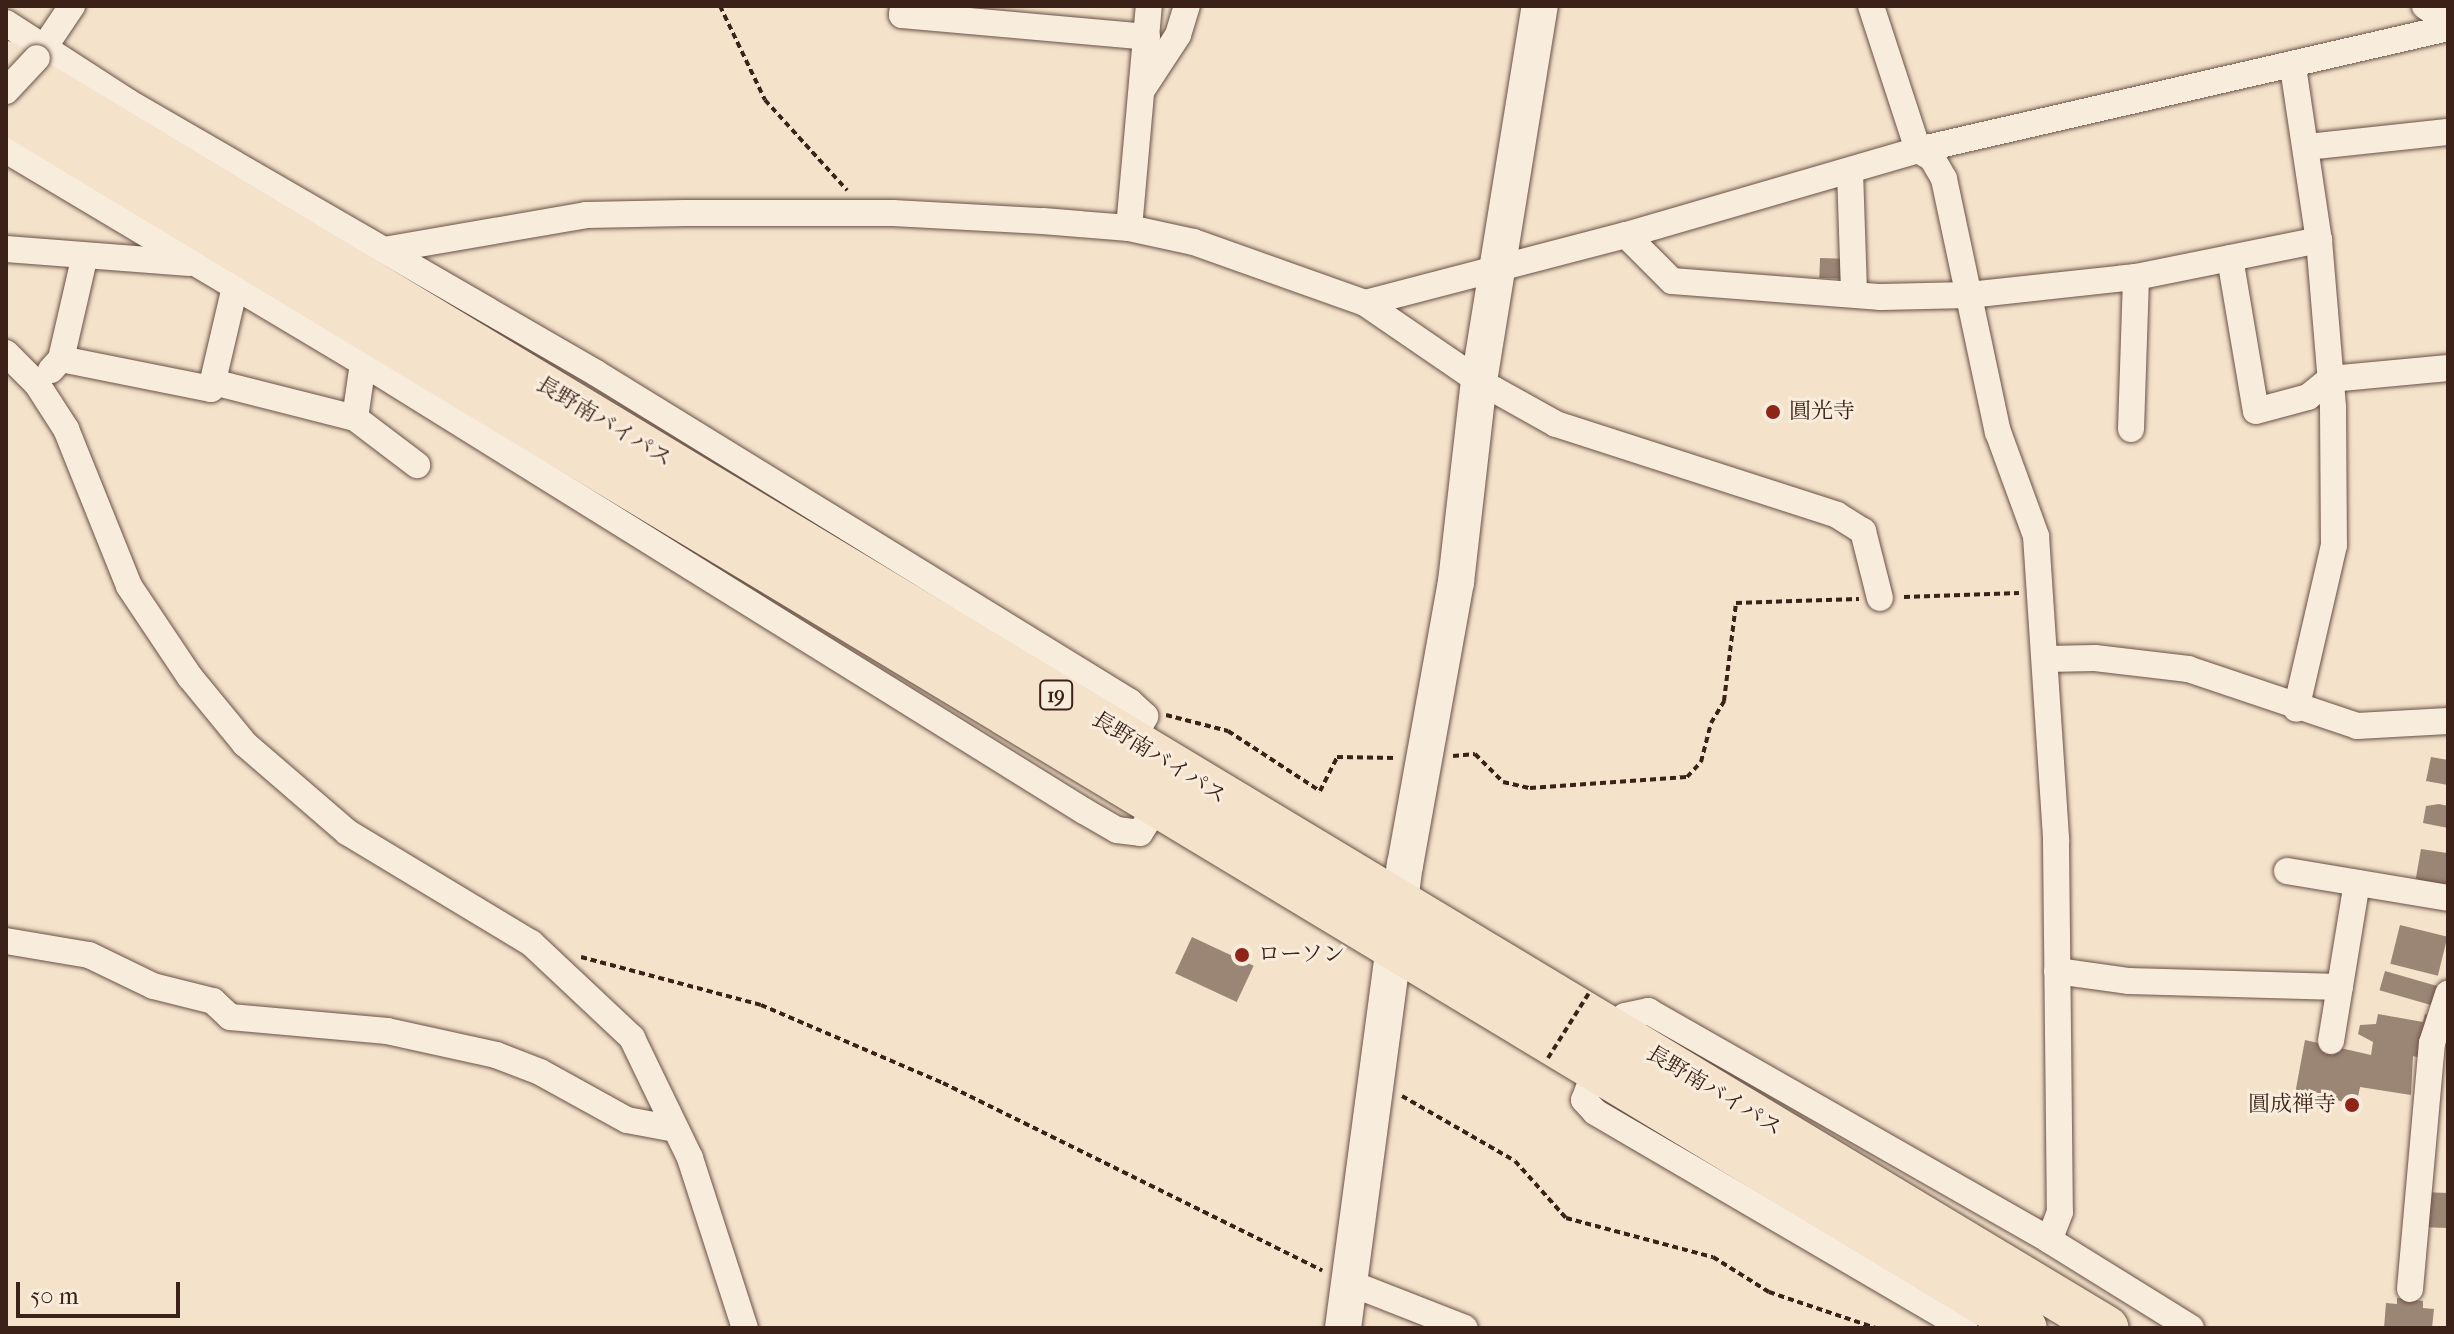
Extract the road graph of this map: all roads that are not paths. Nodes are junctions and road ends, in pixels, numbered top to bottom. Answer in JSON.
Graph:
{"nodes":[{"id":1,"x":72,"y":6,"type":"edge"},
{"id":2,"x":903,"y":6,"type":"edge"},
{"id":3,"x":1149,"y":6,"type":"edge"},
{"id":4,"x":1187,"y":6,"type":"edge"},
{"id":5,"x":1540,"y":6,"type":"edge"},
{"id":6,"x":1871,"y":6,"type":"edge"},
{"id":7,"x":2425,"y":6,"type":"edge"},
{"id":8,"x":6,"y":23,"type":"edge"},
{"id":9,"x":2448,"y":25,"type":"edge"},
{"id":10,"x":1147,"y":37,"type":"junction"},
{"id":11,"x":29,"y":56,"type":"edge"},
{"id":12,"x":2293,"y":67,"type":"junction"},
{"id":13,"x":6,"y":91,"type":"edge"},
{"id":14,"x":1140,"y":94,"type":"junction"},
{"id":15,"x":6,"y":111,"type":"edge"},
{"id":16,"x":2448,"y":132,"type":"edge"},
{"id":17,"x":2307,"y":147,"type":"junction"},
{"id":18,"x":6,"y":150,"type":"edge"},
{"id":19,"x":1918,"y":150,"type":"junction"},
{"id":20,"x":1850,"y":171,"type":"junction"},
{"id":21,"x":1129,"y":228,"type":"junction"},
{"id":22,"x":1626,"y":235,"type":"junction"},
{"id":23,"x":2319,"y":240,"type":"junction"},
{"id":24,"x":6,"y":249,"type":"edge"},
{"id":25,"x":384,"y":250,"type":"junction"},
{"id":26,"x":2230,"y":258,"type":"junction"},
{"id":27,"x":84,"y":259,"type":"junction"},
{"id":28,"x":193,"y":263,"type":"junction"},
{"id":29,"x":1498,"y":266,"type":"junction"},
{"id":30,"x":2136,"y":277,"type":"junction"},
{"id":31,"x":235,"y":287,"type":"junction"},
{"id":32,"x":1854,"y":293,"type":"junction"},
{"id":33,"x":1969,"y":295,"type":"junction"},
{"id":34,"x":1365,"y":303,"type":"junction"},
{"id":35,"x":6,"y":353,"type":"edge"},
{"id":36,"x":61,"y":359,"type":"junction"},
{"id":37,"x":363,"y":363,"type":"junction"},
{"id":38,"x":2448,"y":368,"type":"edge"},
{"id":39,"x":2330,"y":379,"type":"junction"},
{"id":40,"x":1479,"y":381,"type":"junction"},
{"id":41,"x":213,"y":382,"type":"junction"},
{"id":42,"x":37,"y":384,"type":"junction"},
{"id":43,"x":355,"y":418,"type":"junction"},
{"id":44,"x":567,"y":424,"type":"junction"},
{"id":45,"x":2131,"y":429,"type":"dead end"},
{"id":46,"x":417,"y":465,"type":"dead end"},
{"id":47,"x":1880,"y":598,"type":"road end"},
{"id":48,"x":2046,"y":659,"type":"junction"},
{"id":49,"x":2296,"y":709,"type":"junction"},
{"id":50,"x":2448,"y":721,"type":"edge"},
{"id":51,"x":2287,"y":871,"type":"dead end"},
{"id":52,"x":2357,"y":883,"type":"junction"},
{"id":53,"x":2448,"y":898,"type":"edge"},
{"id":54,"x":1402,"y":903,"type":"junction"},
{"id":55,"x":6,"y":941,"type":"edge"},
{"id":56,"x":1396,"y":948,"type":"junction"},
{"id":57,"x":2057,"y":971,"type":"junction"},
{"id":58,"x":2340,"y":987,"type":"junction"},
{"id":59,"x":2448,"y":994,"type":"edge"},
{"id":60,"x":2331,"y":1041,"type":"dead end"},
{"id":61,"x":1606,"y":1051,"type":"junction"},
{"id":62,"x":675,"y":1129,"type":"junction"},
{"id":63,"x":2049,"y":1240,"type":"junction"},
{"id":64,"x":1350,"y":1283,"type":"junction"},
{"id":65,"x":2410,"y":1289,"type":"dead end"},
{"id":66,"x":745,"y":1328,"type":"edge"},
{"id":67,"x":1343,"y":1328,"type":"edge"},
{"id":68,"x":1465,"y":1328,"type":"edge"},
{"id":69,"x":1964,"y":1328,"type":"edge"},
{"id":70,"x":2025,"y":1328,"type":"edge"},
{"id":71,"x":2106,"y":1328,"type":"edge"},
{"id":72,"x":2191,"y":1328,"type":"edge"}],
"edges":[{"from":1,"to":11,"type":"street"},
{"from":2,"to":10,"type":"street"},
{"from":3,"to":10,"type":"street"},
{"from":4,"to":14,"type":"street"},
{"from":5,"to":29,"type":"street"},
{"from":6,"to":19,"type":"street"},
{"from":7,"to":9,"type":"street"},
{"from":8,"to":11,"type":"street"},
{"from":9,"to":12,"type":"street"},
{"from":10,"to":14,"type":"street"},
{"from":11,"to":13,"type":"street","bridge":true},
{"from":11,"to":25,"type":"street"},
{"from":11,"to":44,"type":"highway","name":"長野南バイパス","number":"19"},
{"from":12,"to":17,"type":"street"},
{"from":12,"to":19,"type":"street"},
{"from":14,"to":21,"type":"street"},
{"from":15,"to":44,"type":"highway","name":"長野南バイパス","number":"19"},
{"from":16,"to":17,"type":"street"},
{"from":17,"to":23,"type":"street"},
{"from":18,"to":28,"type":"street"},
{"from":19,"to":20,"type":"street"},
{"from":19,"to":33,"type":"street"},
{"from":20,"to":22,"type":"street"},
{"from":20,"to":32,"type":"street"},
{"from":21,"to":25,"type":"street"},
{"from":21,"to":34,"type":"street"},
{"from":22,"to":29,"type":"street"},
{"from":22,"to":32,"type":"street"},
{"from":23,"to":26,"type":"street"},
{"from":23,"to":39,"type":"street"},
{"from":24,"to":27,"type":"street"},
{"from":25,"to":44,"type":"street"},
{"from":26,"to":30,"type":"street"},
{"from":26,"to":39,"type":"street"},
{"from":27,"to":28,"type":"street"},
{"from":27,"to":36,"type":"street"},
{"from":28,"to":31,"type":"street"},
{"from":29,"to":34,"type":"street"},
{"from":29,"to":40,"type":"street"},
{"from":30,"to":33,"type":"street"},
{"from":30,"to":45,"type":"street"},
{"from":31,"to":37,"type":"street"},
{"from":31,"to":41,"type":"street"},
{"from":32,"to":33,"type":"street"},
{"from":33,"to":48,"type":"street"},
{"from":34,"to":40,"type":"street"},
{"from":35,"to":42,"type":"street"},
{"from":36,"to":41,"type":"street"},
{"from":36,"to":42,"type":"street"},
{"from":37,"to":43,"type":"street"},
{"from":37,"to":44,"type":"street"},
{"from":38,"to":39,"type":"street"},
{"from":39,"to":49,"type":"street"},
{"from":40,"to":47,"type":"street"},
{"from":40,"to":54,"type":"street"},
{"from":41,"to":43,"type":"street"},
{"from":42,"to":62,"type":"street"},
{"from":43,"to":46,"type":"street"},
{"from":44,"to":54,"type":"highway","name":"長野南バイパス","number":"19"},
{"from":44,"to":56,"type":"highway","name":"長野南バイパス","number":"19"},
{"from":48,"to":49,"type":"street"},
{"from":48,"to":57,"type":"street"},
{"from":49,"to":50,"type":"street"},
{"from":51,"to":52,"type":"street"},
{"from":52,"to":53,"type":"street"},
{"from":52,"to":58,"type":"street"},
{"from":54,"to":56,"type":"street"},
{"from":54,"to":61,"type":"highway","name":"長野南バイパス","number":"19"},
{"from":55,"to":62,"type":"street"},
{"from":56,"to":61,"type":"highway","name":"長野南バイパス","number":"19"},
{"from":56,"to":64,"type":"street"},
{"from":57,"to":58,"type":"street"},
{"from":57,"to":63,"type":"street"},
{"from":58,"to":60,"type":"street"},
{"from":59,"to":65,"type":"street"},
{"from":61,"to":63,"type":"street"},
{"from":61,"to":69,"type":"street"},
{"from":61,"to":70,"type":"highway","name":"長野南バイパス","number":"19"},
{"from":61,"to":71,"type":"highway","name":"長野南バイパス","number":"19"},
{"from":62,"to":66,"type":"street"},
{"from":63,"to":72,"type":"street"},
{"from":64,"to":67,"type":"street"},
{"from":64,"to":68,"type":"street"}]}
